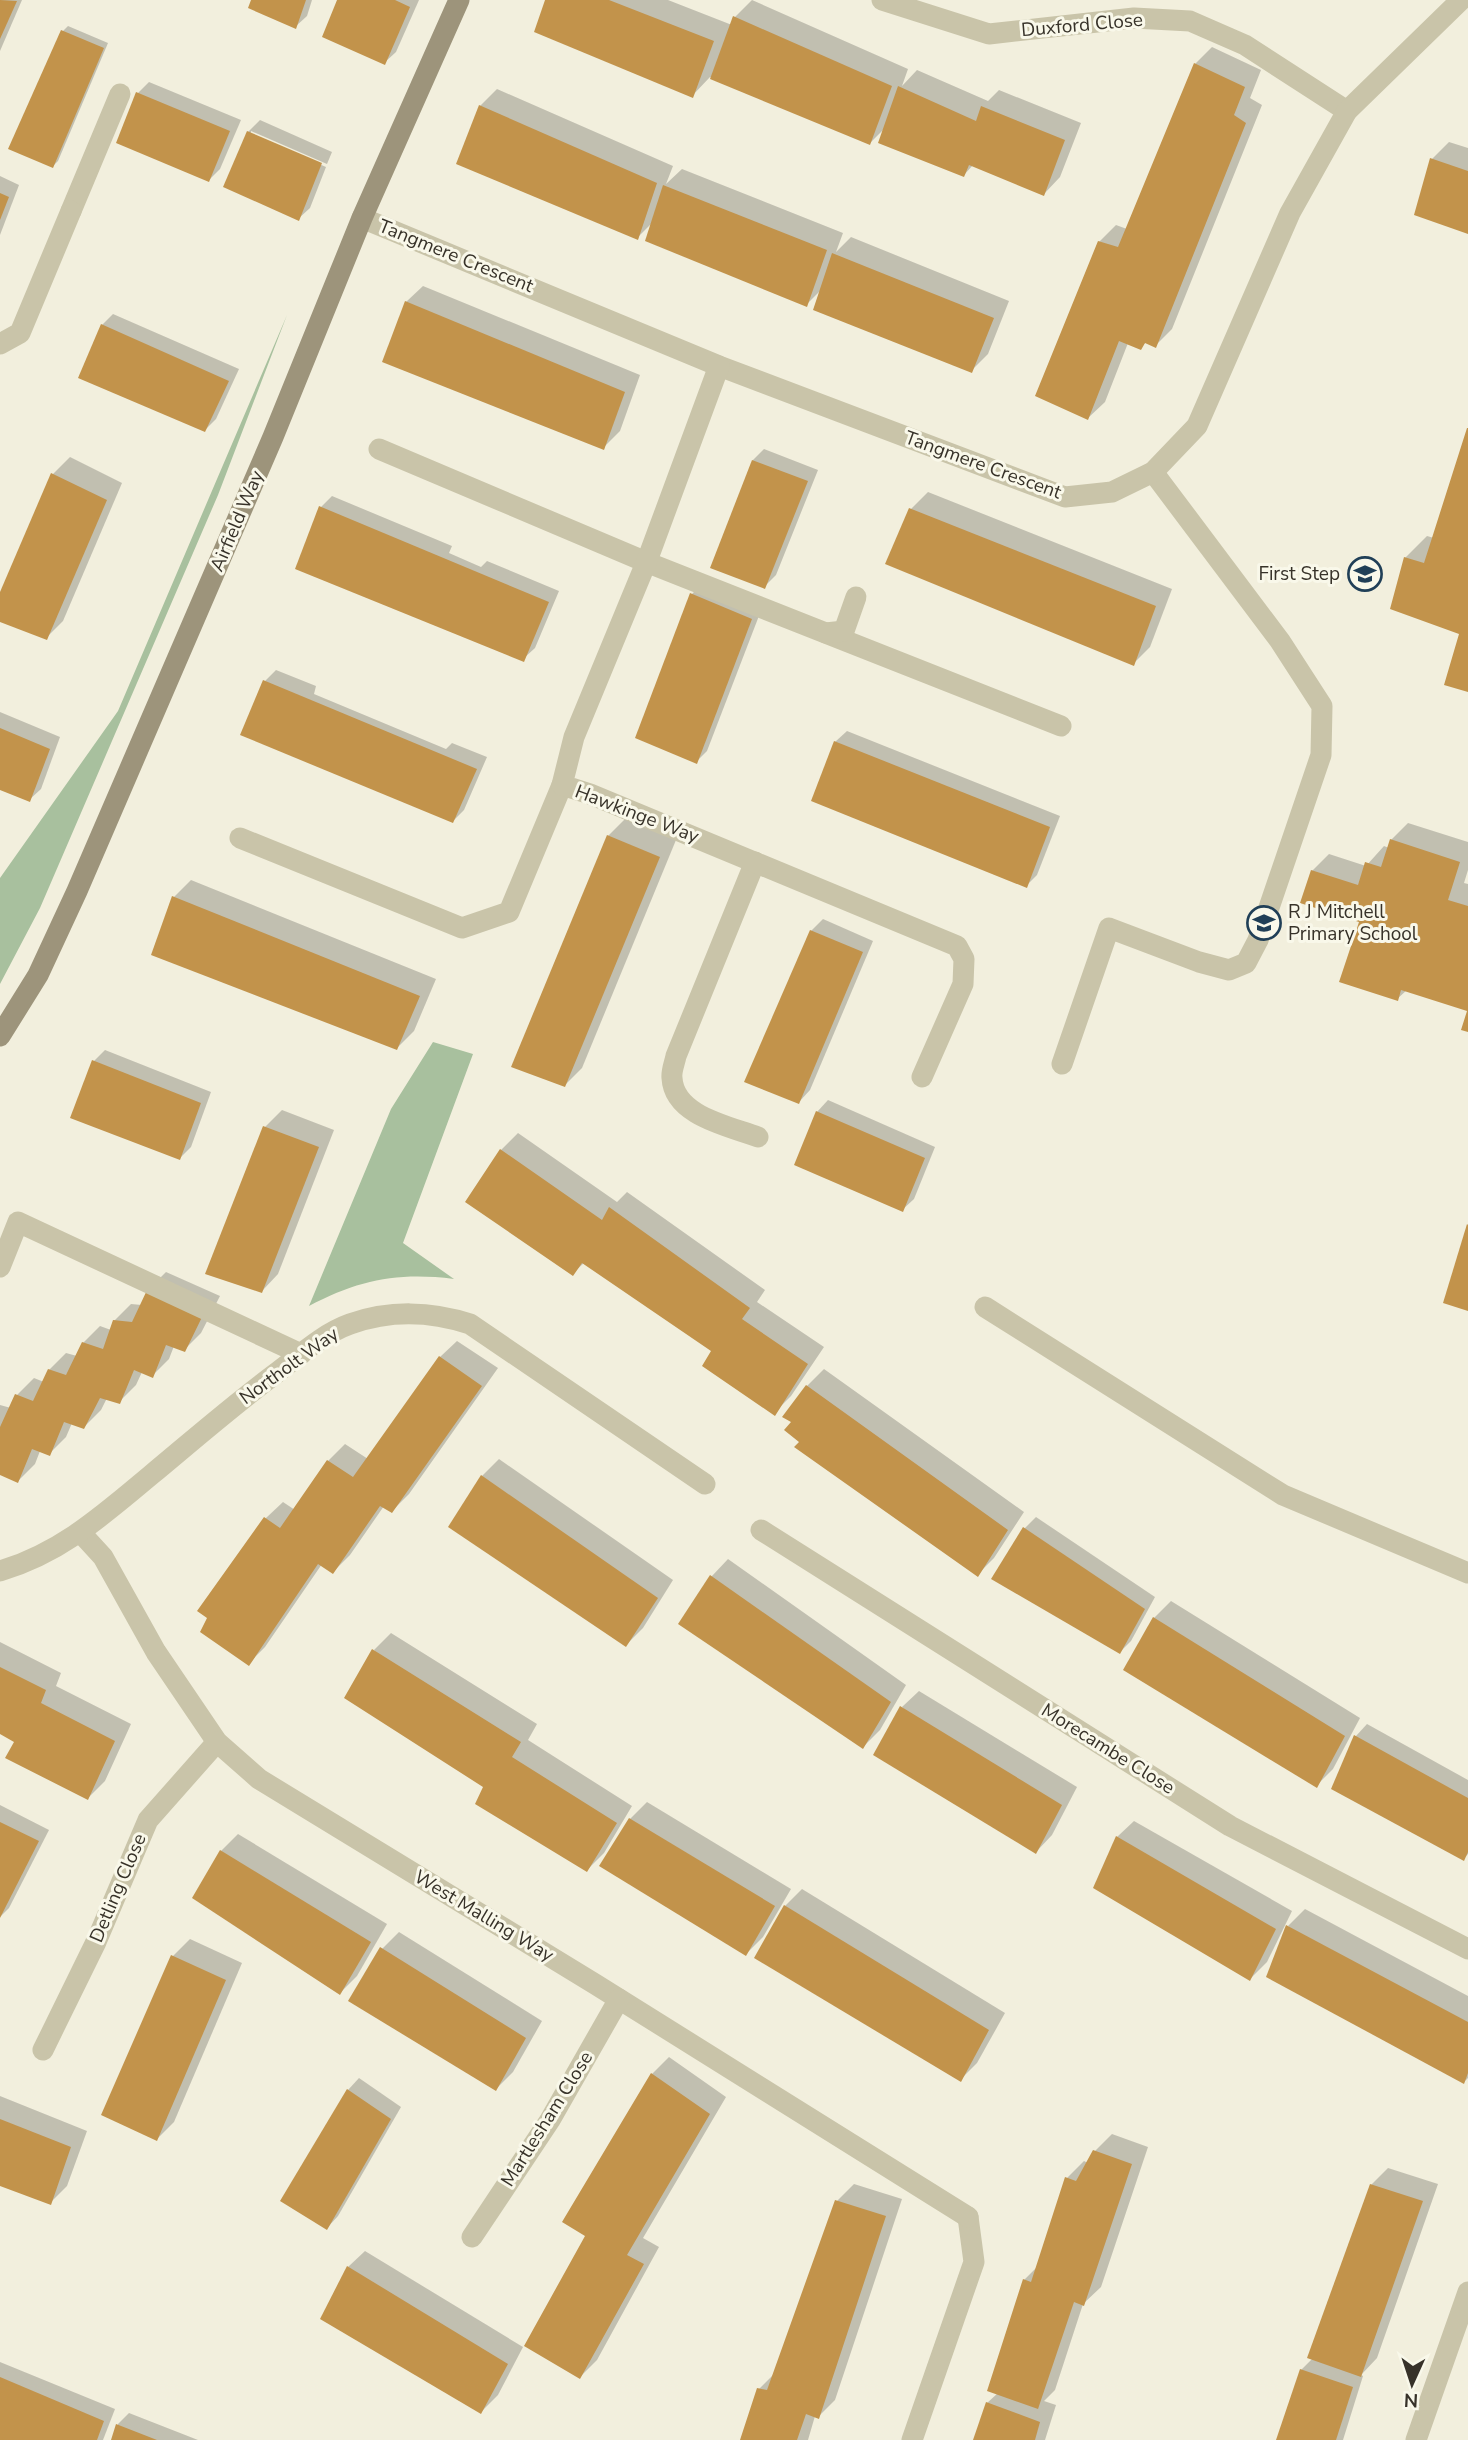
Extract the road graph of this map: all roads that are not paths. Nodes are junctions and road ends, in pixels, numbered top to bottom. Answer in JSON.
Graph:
{"nodes":[{"id":1,"x":459,"y":0,"type":"edge"},
{"id":2,"x":882,"y":0,"type":"edge"},
{"id":3,"x":1461,"y":0,"type":"edge"},
{"id":4,"x":1135,"y":9,"type":"edge"},
{"id":5,"x":120,"y":94,"type":"dead end"},
{"id":6,"x":1347,"y":111,"type":"junction"},
{"id":7,"x":362,"y":218,"type":"junction"},
{"id":8,"x":0,"y":344,"type":"edge"},
{"id":9,"x":719,"y":366,"type":"junction"},
{"id":10,"x":379,"y":449,"type":"dead end"},
{"id":11,"x":1153,"y":472,"type":"junction"},
{"id":12,"x":646,"y":562,"type":"junction"},
{"id":13,"x":856,"y":597,"type":"dead end"},
{"id":14,"x":825,"y":633,"type":"junction"},
{"id":15,"x":1060,"y":726,"type":"dead end"},
{"id":16,"x":562,"y":785,"type":"junction"},
{"id":17,"x":240,"y":838,"type":"dead end"},
{"id":18,"x":755,"y":862,"type":"junction"},
{"id":19,"x":0,"y":1036,"type":"edge"},
{"id":20,"x":1062,"y":1064,"type":"dead end"},
{"id":21,"x":922,"y":1077,"type":"dead end"},
{"id":22,"x":758,"y":1137,"type":"dead end"},
{"id":23,"x":0,"y":1267,"type":"edge"},
{"id":24,"x":985,"y":1307,"type":"dead end"},
{"id":25,"x":301,"y":1354,"type":"junction"},
{"id":26,"x":705,"y":1485,"type":"dead end"},
{"id":27,"x":761,"y":1530,"type":"dead end"},
{"id":28,"x":81,"y":1533,"type":"junction"},
{"id":29,"x":0,"y":1572,"type":"edge"},
{"id":30,"x":1468,"y":1573,"type":"edge"},
{"id":31,"x":217,"y":1742,"type":"junction"},
{"id":32,"x":1468,"y":1948,"type":"edge"},
{"id":33,"x":619,"y":1998,"type":"junction"},
{"id":34,"x":43,"y":2050,"type":"dead end"},
{"id":35,"x":472,"y":2237,"type":"dead end"},
{"id":36,"x":1468,"y":2292,"type":"edge"},
{"id":37,"x":912,"y":2440,"type":"edge"},
{"id":38,"x":1416,"y":2440,"type":"edge"}],
"edges":[{"from":1,"to":7,"type":"street","name":"Airfield Way"},
{"from":2,"to":4,"type":"street","name":"Duxford Close"},
{"from":3,"to":6,"type":"street","name":"Tangmere Crescent"},
{"from":4,"to":6,"type":"street","name":"Duxford Close"},
{"from":5,"to":8,"type":"street"},
{"from":6,"to":11,"type":"street","name":"Tangmere Crescent"},
{"from":7,"to":9,"type":"street","name":"Tangmere Crescent"},
{"from":7,"to":19,"type":"street","name":"Airfield Way"},
{"from":9,"to":11,"type":"street","name":"Tangmere Crescent"},
{"from":9,"to":12,"type":"street","name":"Hawkinge Way"},
{"from":10,"to":12,"type":"street"},
{"from":11,"to":20,"type":"street"},
{"from":12,"to":14,"type":"street"},
{"from":12,"to":16,"type":"street","name":"Hawkinge Way"},
{"from":13,"to":14,"type":"street"},
{"from":14,"to":15,"type":"street"},
{"from":16,"to":17,"type":"street"},
{"from":16,"to":18,"type":"street","name":"Hawkinge Way"},
{"from":18,"to":21,"type":"street","name":"Hawkinge Way"},
{"from":18,"to":22,"type":"street"},
{"from":23,"to":25,"type":"street"},
{"from":24,"to":30,"type":"street"},
{"from":25,"to":26,"type":"street","name":"Northolt Way"},
{"from":25,"to":28,"type":"street","name":"Northolt Way"},
{"from":27,"to":32,"type":"street","name":"Morecambe Close"},
{"from":28,"to":29,"type":"street","name":"Northolt Way"},
{"from":28,"to":31,"type":"street","name":"West Malling Way"},
{"from":31,"to":33,"type":"street","name":"West Malling Way"},
{"from":31,"to":34,"type":"street","name":"Detling Close"},
{"from":33,"to":35,"type":"street","name":"Martlesham Close"},
{"from":33,"to":37,"type":"street","name":"West Malling Way"},
{"from":36,"to":38,"type":"street"}]}
